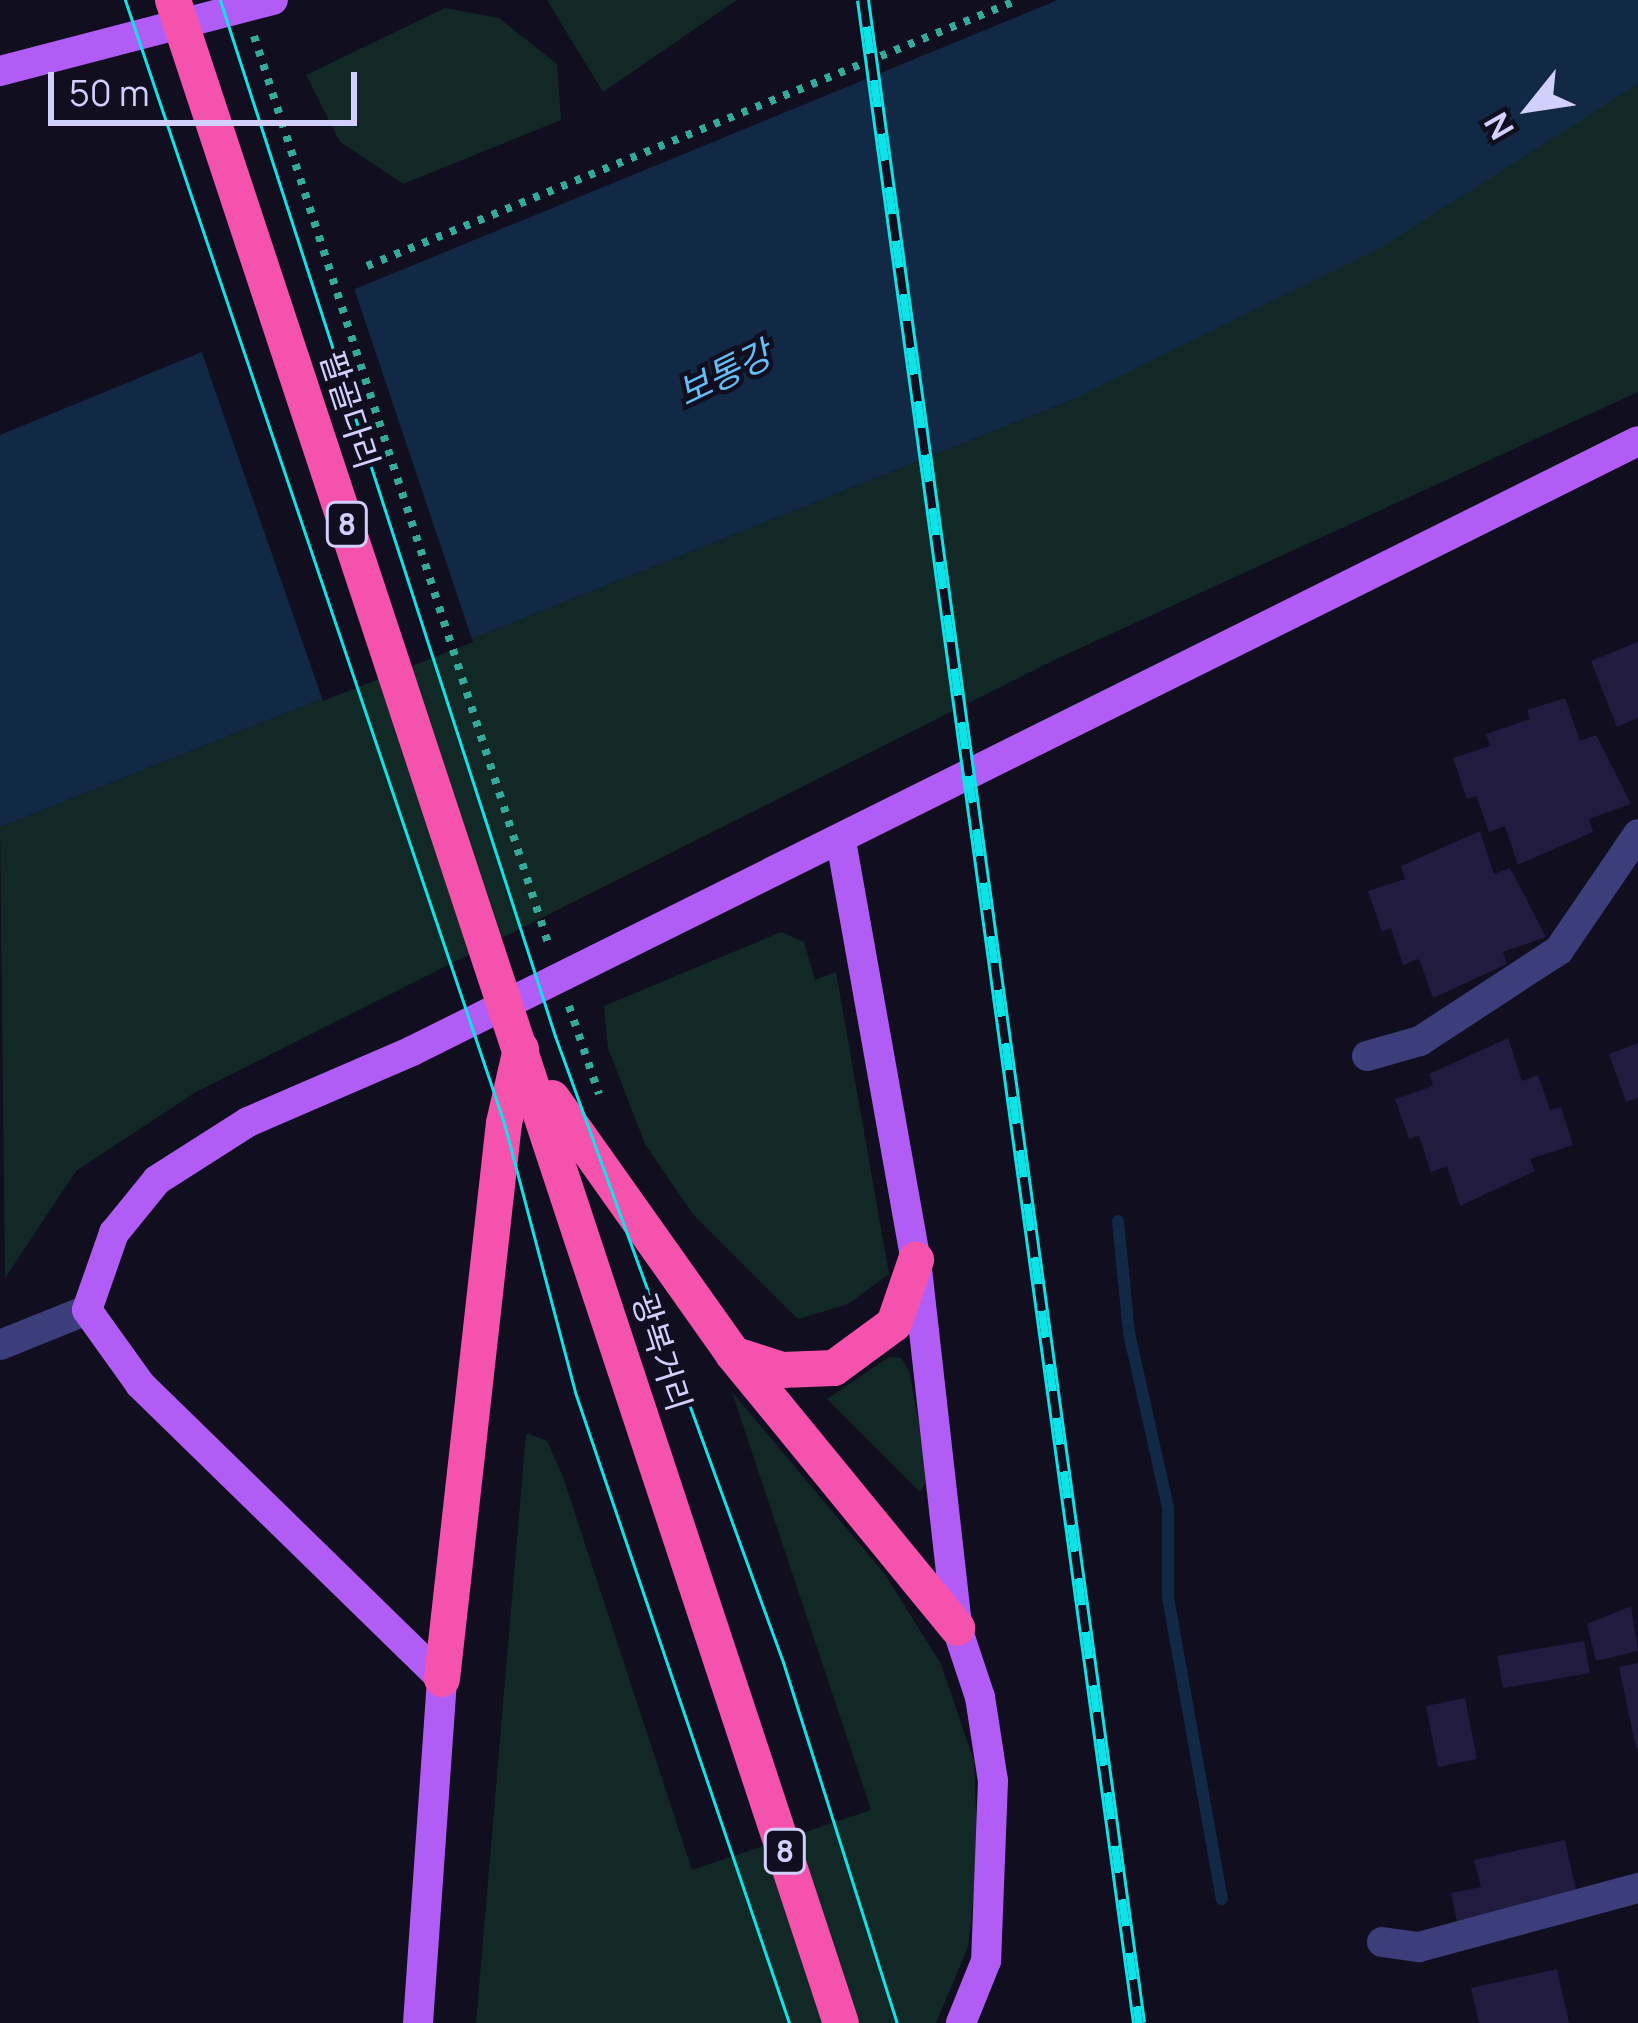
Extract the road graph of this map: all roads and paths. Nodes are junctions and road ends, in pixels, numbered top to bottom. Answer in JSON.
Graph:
{"nodes":[{"id":1,"x":173,"y":0,"type":"edge"},
{"id":2,"x":273,"y":0,"type":"edge"},
{"id":3,"x":1018,"y":0,"type":"edge"},
{"id":4,"x":250,"y":22,"type":"dead end"},
{"id":5,"x":0,"y":71,"type":"edge"},
{"id":6,"x":367,"y":266,"type":"dead end"},
{"id":7,"x":1638,"y":441,"type":"edge"},
{"id":8,"x":1638,"y":834,"type":"edge"},
{"id":9,"x":841,"y":841,"type":"junction"},
{"id":10,"x":554,"y":962,"type":"dead end"},
{"id":11,"x":562,"y":984,"type":"dead end"},
{"id":12,"x":582,"y":1048,"type":"dead end"},
{"id":13,"x":521,"y":1049,"type":"junction"},
{"id":14,"x":1367,"y":1056,"type":"dead end"},
{"id":15,"x":916,"y":1260,"type":"junction"},
{"id":16,"x":87,"y":1310,"type":"junction"},
{"id":17,"x":0,"y":1345,"type":"edge"},
{"id":18,"x":733,"y":1354,"type":"junction"},
{"id":19,"x":957,"y":1628,"type":"junction"},
{"id":20,"x":442,"y":1679,"type":"junction"},
{"id":21,"x":1638,"y":1888,"type":"edge"},
{"id":22,"x":1382,"y":1942,"type":"dead end"},
{"id":23,"x":418,"y":2023,"type":"edge"},
{"id":24,"x":841,"y":2023,"type":"edge"},
{"id":25,"x":961,"y":2023,"type":"edge"}],
"edges":[{"from":1,"to":13,"type":"highway","name":"팔골다리","number":"8"},
{"from":2,"to":5,"type":"main road"},
{"from":3,"to":6,"type":"path"},
{"from":4,"to":10,"type":"path"},
{"from":7,"to":9,"type":"main road"},
{"from":8,"to":14,"type":"street"},
{"from":9,"to":15,"type":"main road"},
{"from":9,"to":16,"type":"main road"},
{"from":11,"to":12,"type":"path"},
{"from":13,"to":18,"type":"highway"},
{"from":13,"to":20,"type":"highway"},
{"from":13,"to":24,"type":"highway","name":"광복거리","number":"8"},
{"from":15,"to":18,"type":"highway"},
{"from":15,"to":19,"type":"main road"},
{"from":16,"to":17,"type":"street"},
{"from":16,"to":20,"type":"main road"},
{"from":18,"to":19,"type":"highway"},
{"from":19,"to":25,"type":"main road"},
{"from":20,"to":23,"type":"main road"},
{"from":21,"to":22,"type":"street"}]}
